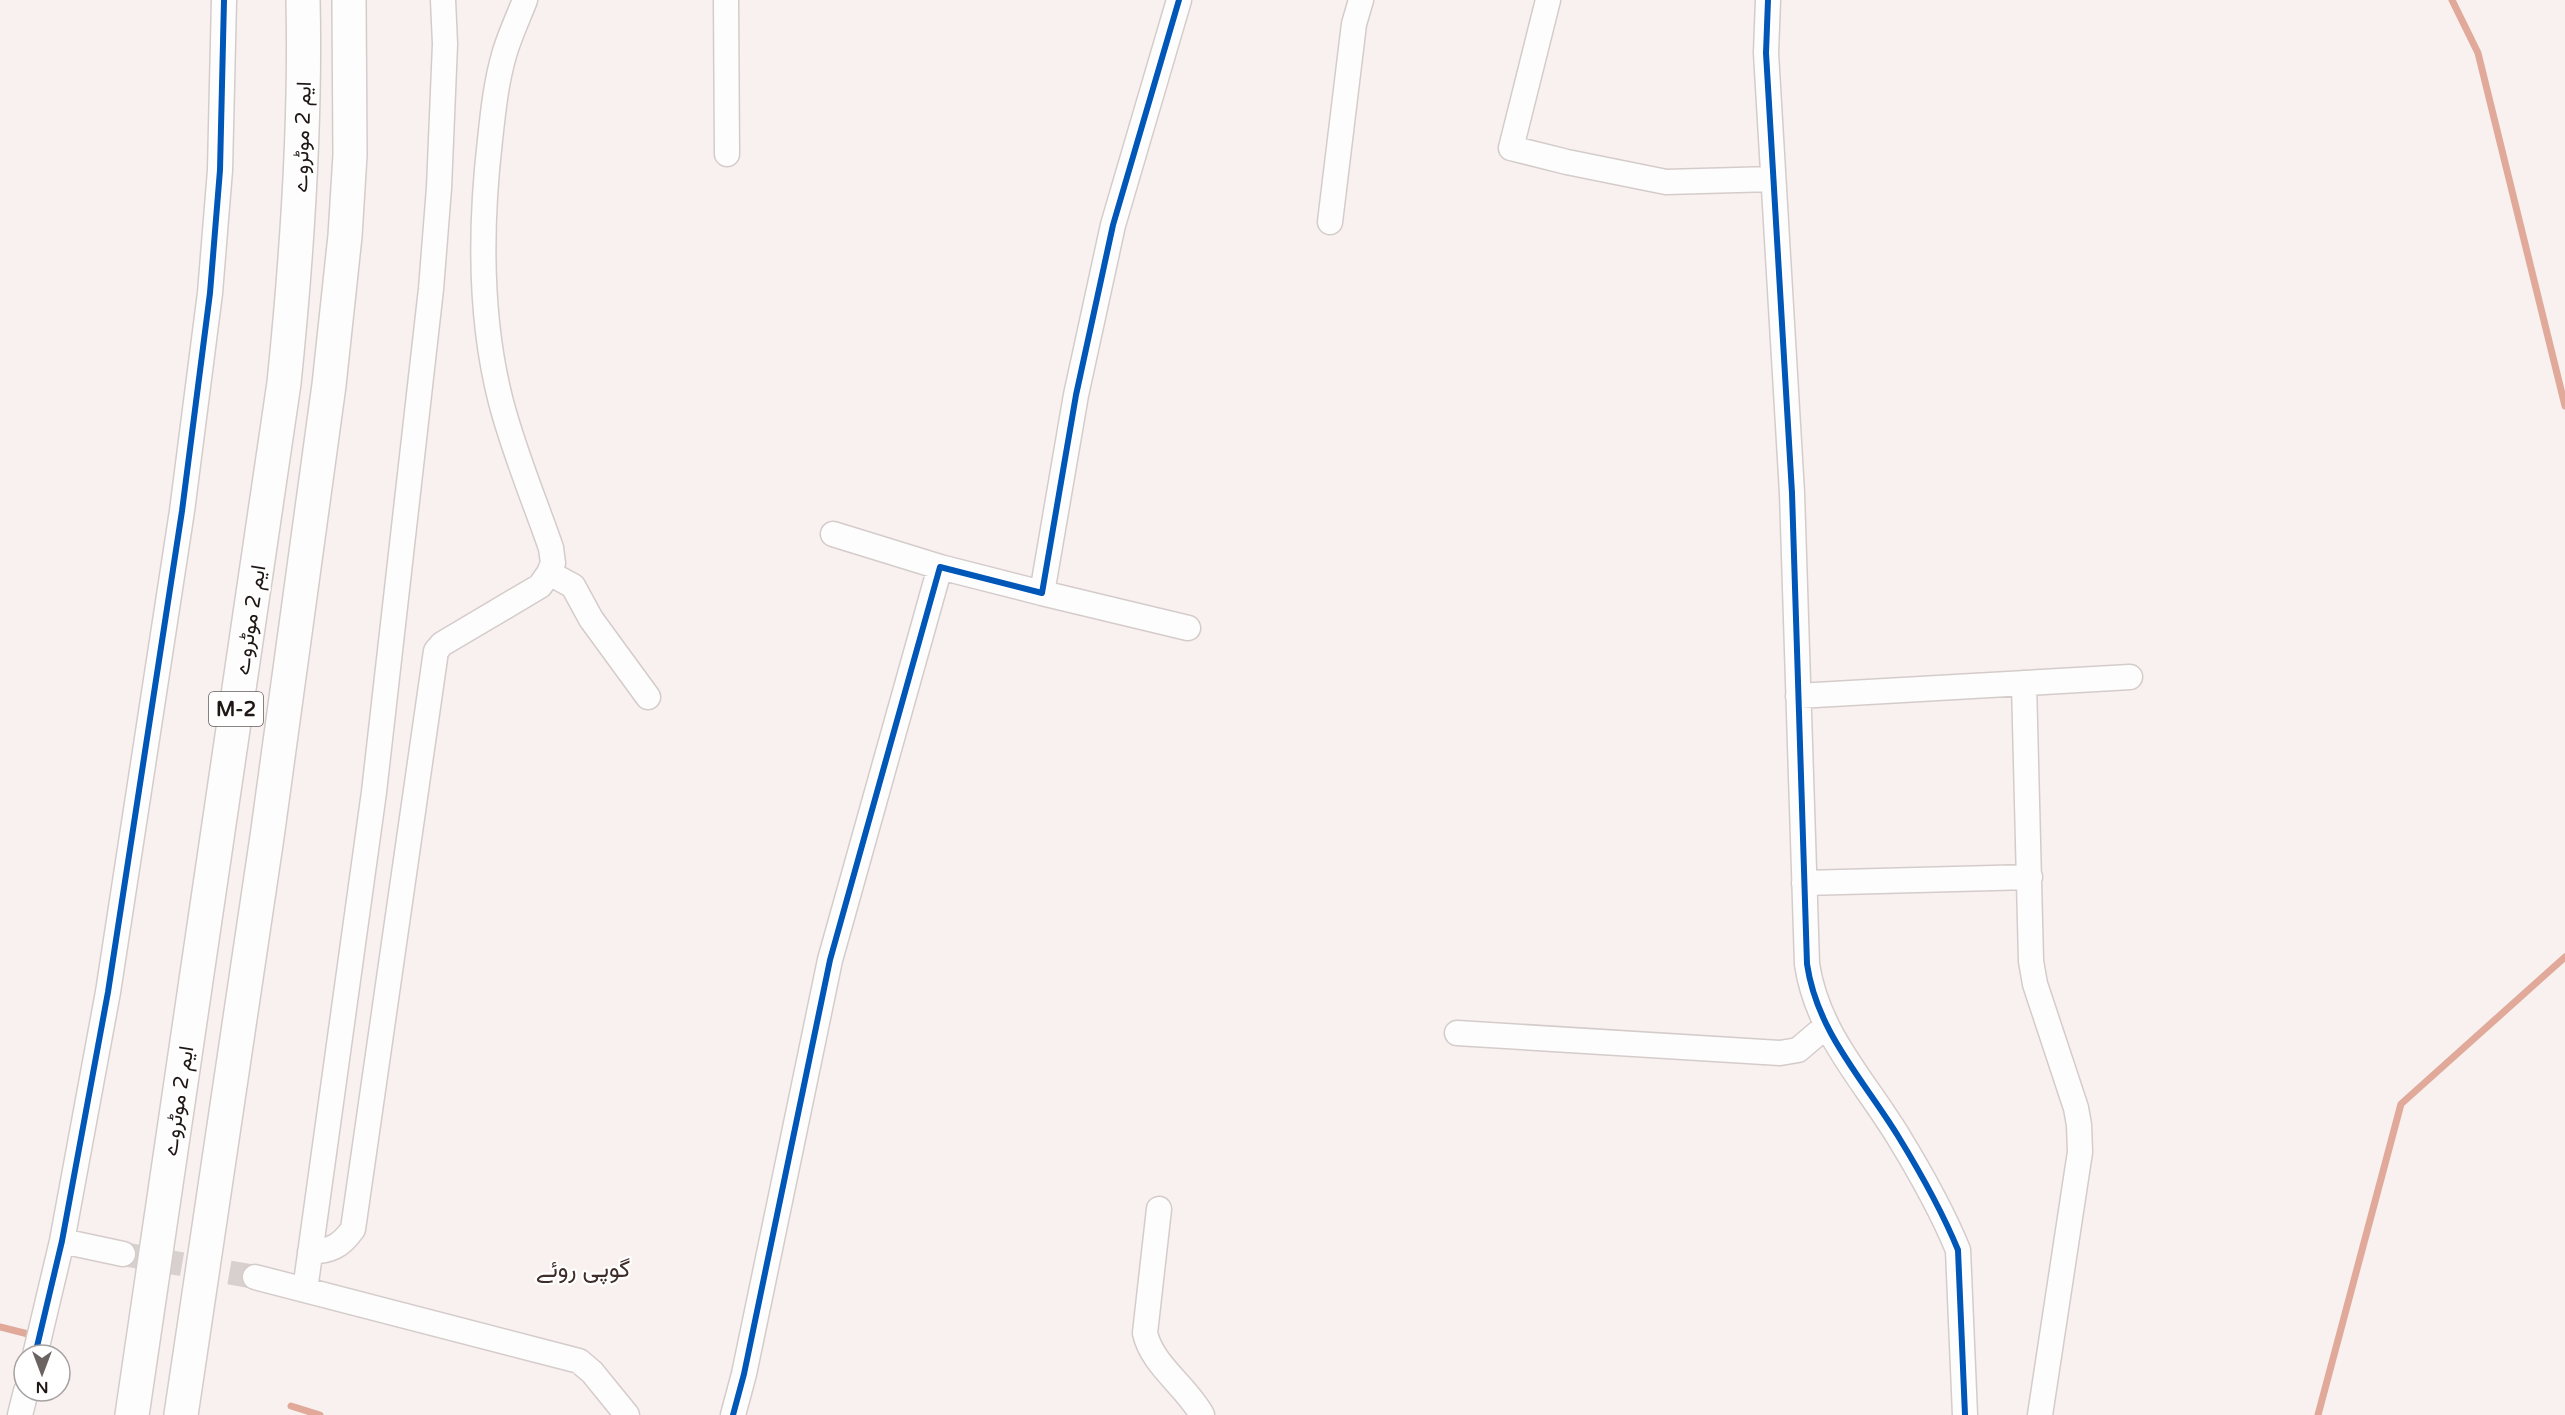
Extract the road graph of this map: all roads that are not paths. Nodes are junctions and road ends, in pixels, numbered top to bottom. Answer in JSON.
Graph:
{"nodes":[{"id":1,"x":224,"y":0,"type":"edge"},
{"id":2,"x":303,"y":0,"type":"edge"},
{"id":3,"x":349,"y":0,"type":"edge"},
{"id":4,"x":443,"y":0,"type":"edge"},
{"id":5,"x":525,"y":0,"type":"edge"},
{"id":6,"x":726,"y":0,"type":"edge"},
{"id":7,"x":1179,"y":0,"type":"edge"},
{"id":8,"x":1361,"y":0,"type":"edge"},
{"id":9,"x":1548,"y":0,"type":"edge"},
{"id":10,"x":1768,"y":0,"type":"edge"},
{"id":11,"x":727,"y":154,"type":"dead end"},
{"id":12,"x":1773,"y":179,"type":"junction"},
{"id":13,"x":1330,"y":222,"type":"dead end"},
{"id":14,"x":832,"y":534,"type":"dead end"},
{"id":15,"x":940,"y":567,"type":"junction"},
{"id":16,"x":549,"y":573,"type":"junction"},
{"id":17,"x":1042,"y":593,"type":"junction"},
{"id":18,"x":1188,"y":628,"type":"dead end"},
{"id":19,"x":2130,"y":677,"type":"dead end"},
{"id":20,"x":2024,"y":683,"type":"junction"},
{"id":21,"x":1798,"y":696,"type":"junction"},
{"id":22,"x":648,"y":698,"type":"dead end"},
{"id":23,"x":2030,"y":878,"type":"junction"},
{"id":24,"x":1804,"y":883,"type":"junction"},
{"id":25,"x":1826,"y":1027,"type":"junction"},
{"id":26,"x":1457,"y":1033,"type":"dead end"},
{"id":27,"x":1159,"y":1209,"type":"dead end"},
{"id":28,"x":62,"y":1241,"type":"junction"},
{"id":29,"x":310,"y":1252,"type":"junction"},
{"id":30,"x":123,"y":1254,"type":"tunnel mouth"},
{"id":31,"x":255,"y":1277,"type":"tunnel mouth"},
{"id":32,"x":305,"y":1290,"type":"junction"},
{"id":33,"x":38,"y":1343,"type":"edge"},
{"id":34,"x":132,"y":1415,"type":"edge"},
{"id":35,"x":181,"y":1415,"type":"edge"},
{"id":36,"x":627,"y":1415,"type":"edge"},
{"id":37,"x":733,"y":1415,"type":"edge"},
{"id":38,"x":1202,"y":1415,"type":"edge"},
{"id":39,"x":1965,"y":1415,"type":"edge"},
{"id":40,"x":2040,"y":1415,"type":"edge"}],
"edges":[{"from":1,"to":28,"type":"street"},
{"from":2,"to":34,"type":"highway","name":"ایم 2 موٹروے","number":"M-2"},
{"from":3,"to":35,"type":"highway","number":"M-2"},
{"from":4,"to":29,"type":"street"},
{"from":5,"to":16,"type":"street"},
{"from":6,"to":11,"type":"street"},
{"from":7,"to":17,"type":"street"},
{"from":8,"to":13,"type":"street"},
{"from":9,"to":12,"type":"street"},
{"from":10,"to":12,"type":"street"},
{"from":12,"to":21,"type":"street"},
{"from":14,"to":15,"type":"street"},
{"from":15,"to":17,"type":"street"},
{"from":15,"to":37,"type":"street"},
{"from":16,"to":22,"type":"street"},
{"from":16,"to":29,"type":"street"},
{"from":17,"to":18,"type":"street"},
{"from":19,"to":20,"type":"street"},
{"from":20,"to":21,"type":"street"},
{"from":20,"to":23,"type":"street"},
{"from":21,"to":24,"type":"street"},
{"from":23,"to":24,"type":"street"},
{"from":23,"to":40,"type":"street"},
{"from":24,"to":25,"type":"street"},
{"from":25,"to":26,"type":"street"},
{"from":25,"to":39,"type":"street"},
{"from":27,"to":38,"type":"street"},
{"from":28,"to":30,"type":"street"},
{"from":28,"to":33,"type":"street"},
{"from":29,"to":32,"type":"street"},
{"from":31,"to":32,"type":"street"},
{"from":32,"to":36,"type":"street"}]}
